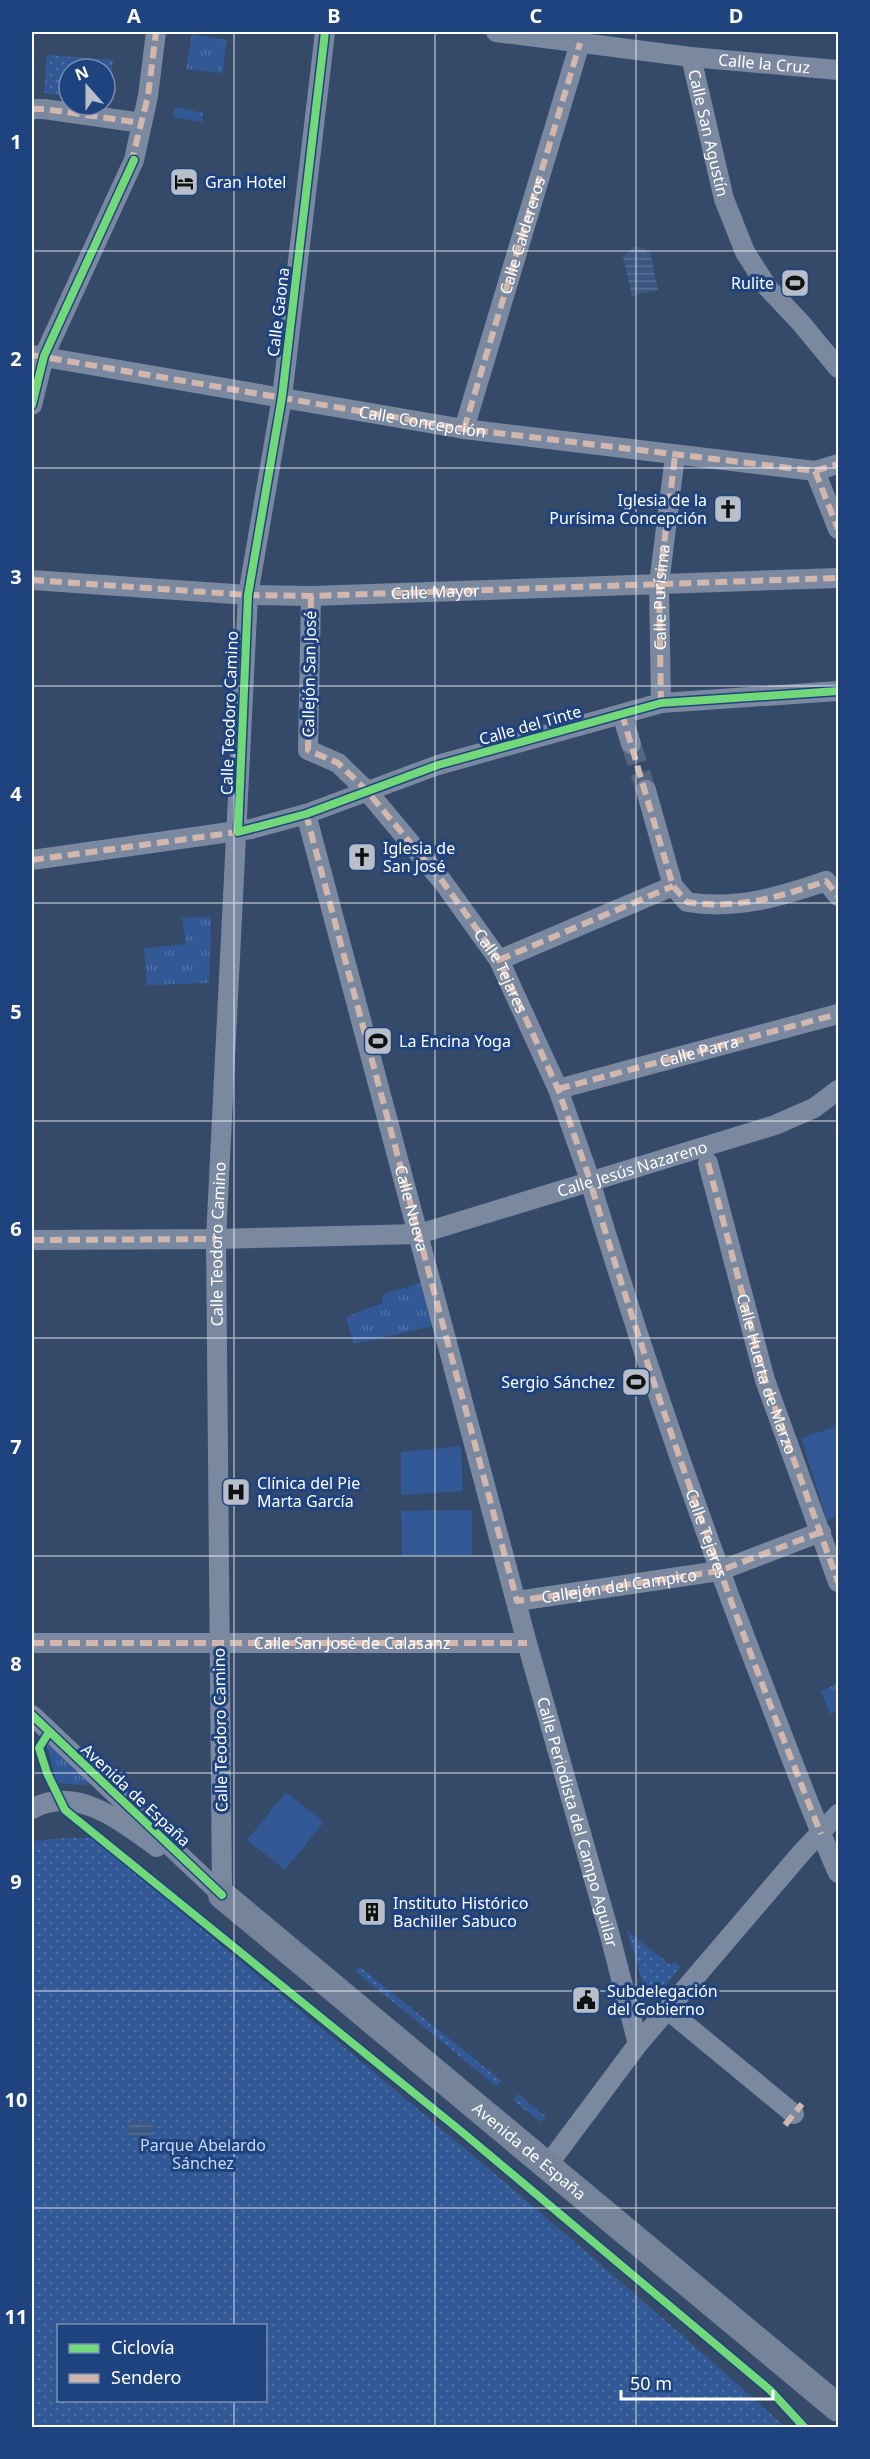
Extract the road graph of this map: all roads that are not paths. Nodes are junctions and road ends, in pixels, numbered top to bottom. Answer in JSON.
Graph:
{"nodes":[{"id":1,"x":156,"y":32,"type":"edge"},
{"id":2,"x":324,"y":32,"type":"edge"},
{"id":3,"x":504,"y":32,"type":"edge"},
{"id":4,"x":580,"y":43,"type":"junction"},
{"id":5,"x":691,"y":57,"type":"junction"},
{"id":6,"x":838,"y":70,"type":"edge"},
{"id":7,"x":32,"y":109,"type":"edge"},
{"id":8,"x":142,"y":123,"type":"junction"},
{"id":9,"x":38,"y":356,"type":"edge"},
{"id":10,"x":838,"y":368,"type":"edge"},
{"id":11,"x":282,"y":397,"type":"junction"},
{"id":12,"x":32,"y":405,"type":"edge"},
{"id":13,"x":464,"y":429,"type":"junction"},
{"id":14,"x":675,"y":456,"type":"junction"},
{"id":15,"x":838,"y":464,"type":"edge"},
{"id":16,"x":815,"y":471,"type":"junction"},
{"id":17,"x":838,"y":529,"type":"edge"},
{"id":18,"x":838,"y":578,"type":"edge"},
{"id":19,"x":32,"y":580,"type":"edge"},
{"id":20,"x":659,"y":584,"type":"junction"},
{"id":21,"x":248,"y":595,"type":"junction"},
{"id":22,"x":311,"y":596,"type":"junction"},
{"id":23,"x":838,"y":691,"type":"edge"},
{"id":24,"x":661,"y":703,"type":"junction"},
{"id":25,"x":622,"y":714,"type":"junction"},
{"id":26,"x":632,"y":744,"type":"tunnel mouth"},
{"id":27,"x":646,"y":790,"type":"tunnel mouth"},
{"id":28,"x":367,"y":791,"type":"junction"},
{"id":29,"x":306,"y":814,"type":"junction"},
{"id":30,"x":238,"y":832,"type":"junction"},
{"id":31,"x":32,"y":860,"type":"edge"},
{"id":32,"x":673,"y":886,"type":"junction"},
{"id":33,"x":838,"y":896,"type":"edge"},
{"id":34,"x":499,"y":960,"type":"junction"},
{"id":35,"x":838,"y":1014,"type":"edge"},
{"id":36,"x":558,"y":1089,"type":"junction"},
{"id":37,"x":838,"y":1090,"type":"edge"},
{"id":38,"x":708,"y":1163,"type":"dead end"},
{"id":39,"x":419,"y":1234,"type":"junction"},
{"id":40,"x":216,"y":1239,"type":"junction"},
{"id":41,"x":32,"y":1240,"type":"edge"},
{"id":42,"x":821,"y":1532,"type":"junction"},
{"id":43,"x":719,"y":1571,"type":"junction"},
{"id":44,"x":838,"y":1582,"type":"edge"},
{"id":45,"x":517,"y":1601,"type":"junction"},
{"id":46,"x":219,"y":1642,"type":"junction"},
{"id":47,"x":527,"y":1642,"type":"junction"},
{"id":48,"x":32,"y":1643,"type":"edge"},
{"id":49,"x":32,"y":1715,"type":"edge"},
{"id":50,"x":32,"y":1809,"type":"edge"},
{"id":51,"x":838,"y":1814,"type":"edge"},
{"id":52,"x":821,"y":1834,"type":"junction"},
{"id":53,"x":838,"y":1873,"type":"edge"},
{"id":54,"x":222,"y":1895,"type":"junction"},
{"id":55,"x":669,"y":2011,"type":"junction"},
{"id":56,"x":638,"y":2044,"type":"junction"},
{"id":57,"x":794,"y":2114,"type":"dead end"},
{"id":58,"x":547,"y":2166,"type":"junction"},
{"id":59,"x":838,"y":2408,"type":"edge"}],
"edges":[{"from":1,"to":8,"type":"street"},
{"from":2,"to":11,"type":"street","name":"Calle Gaona"},
{"from":3,"to":4,"type":"street","name":"Calle San Agustín"},
{"from":4,"to":5,"type":"street","name":"Calle San Agustín"},
{"from":4,"to":13,"type":"street","name":"Calle Caldereros"},
{"from":5,"to":6,"type":"street","name":"Calle la Cruz"},
{"from":5,"to":10,"type":"street","name":"Calle San Agustín"},
{"from":7,"to":8,"type":"street"},
{"from":8,"to":9,"type":"street"},
{"from":9,"to":11,"type":"street","name":"Calle Concepción"},
{"from":9,"to":12,"type":"street"},
{"from":11,"to":13,"type":"street","name":"Calle Concepción"},
{"from":11,"to":21,"type":"street","name":"Calle Gaona"},
{"from":13,"to":14,"type":"street","name":"Calle Concepción"},
{"from":14,"to":16,"type":"street","name":"Calle Concepción"},
{"from":14,"to":20,"type":"street","name":"Calle Purísima"},
{"from":15,"to":16,"type":"street"},
{"from":16,"to":17,"type":"street"},
{"from":18,"to":20,"type":"street","name":"Calle Mayor"},
{"from":19,"to":21,"type":"street","name":"Calle Mayor"},
{"from":20,"to":22,"type":"street","name":"Calle Mayor"},
{"from":20,"to":24,"type":"street","name":"Calle Purísima"},
{"from":21,"to":22,"type":"street","name":"Calle Mayor"},
{"from":21,"to":30,"type":"street","name":"Calle Teodoro Camino"},
{"from":22,"to":28,"type":"street","name":"Callejón San José"},
{"from":23,"to":24,"type":"street","name":"Calle del Tinte"},
{"from":24,"to":25,"type":"street","name":"Calle del Tinte"},
{"from":25,"to":26,"type":"street"},
{"from":25,"to":28,"type":"street","name":"Calle del Tinte"},
{"from":27,"to":32,"type":"street"},
{"from":28,"to":29,"type":"street","name":"Calle del Tinte"},
{"from":28,"to":34,"type":"street","name":"Calle Tejares"},
{"from":29,"to":30,"type":"street","name":"Calle del Tinte"},
{"from":29,"to":39,"type":"street","name":"Calle Nueva"},
{"from":30,"to":31,"type":"street","name":"Calle del Tinte"},
{"from":30,"to":40,"type":"street","name":"Calle Teodoro Camino"},
{"from":32,"to":33,"type":"street"},
{"from":32,"to":34,"type":"street"},
{"from":34,"to":36,"type":"street","name":"Calle Tejares"},
{"from":35,"to":36,"type":"street","name":"Calle Parra"},
{"from":36,"to":43,"type":"street","name":"Calle Tejares"},
{"from":37,"to":39,"type":"street","name":"Calle Jesús Nazareno"},
{"from":38,"to":42,"type":"street","name":"Calle Huerta de Marzo"},
{"from":39,"to":40,"type":"street","name":"Calle Jesús Nazareno"},
{"from":39,"to":45,"type":"street","name":"Calle Nueva"},
{"from":40,"to":41,"type":"street","name":"Calle Jesús Nazareno"},
{"from":40,"to":46,"type":"street","name":"Calle Teodoro Camino"},
{"from":42,"to":43,"type":"street","name":"Callejón del Campico"},
{"from":42,"to":44,"type":"street","name":"Calle Huerta de Marzo"},
{"from":43,"to":45,"type":"street","name":"Callejón del Campico"},
{"from":43,"to":52,"type":"street","name":"Calle Tejares"},
{"from":45,"to":47,"type":"street","name":"Calle Periodista del Campo Aguilar"},
{"from":46,"to":47,"type":"street","name":"Calle San José de Calasanz"},
{"from":46,"to":48,"type":"street","name":"Calle San José de Calasanz"},
{"from":46,"to":54,"type":"street","name":"Calle Teodoro Camino"},
{"from":47,"to":56,"type":"street","name":"Calle Periodista del Campo Aguilar"},
{"from":49,"to":54,"type":"street","name":"Avenida de España"},
{"from":50,"to":54,"type":"street","name":"Avenida de España"},
{"from":51,"to":52,"type":"street"},
{"from":52,"to":53,"type":"street","name":"Calle Tejares"},
{"from":52,"to":55,"type":"street"},
{"from":54,"to":58,"type":"main road","name":"Avenida de España"},
{"from":55,"to":56,"type":"street"},
{"from":55,"to":57,"type":"street"},
{"from":56,"to":58,"type":"street"},
{"from":58,"to":59,"type":"main road","name":"Avenida de España"}]}
